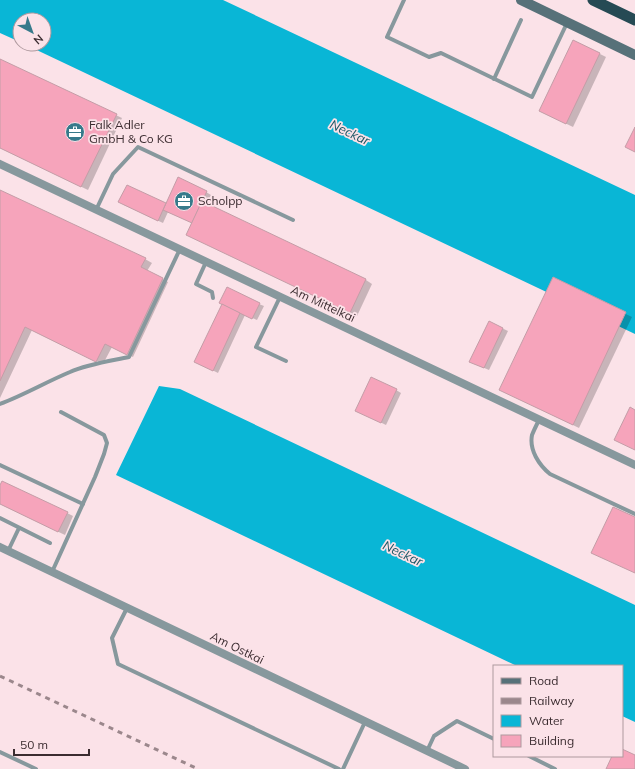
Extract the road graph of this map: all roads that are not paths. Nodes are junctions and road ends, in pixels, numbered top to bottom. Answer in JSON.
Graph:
{"nodes":[{"id":1,"x":404,"y":0,"type":"edge"},
{"id":2,"x":521,"y":0,"type":"edge"},
{"id":3,"x":593,"y":0,"type":"edge"},
{"id":4,"x":521,"y":20,"type":"dead end"},
{"id":5,"x":635,"y":20,"type":"edge"},
{"id":6,"x":568,"y":22,"type":"junction"},
{"id":7,"x":635,"y":55,"type":"edge"},
{"id":8,"x":494,"y":79,"type":"junction"},
{"id":9,"x":0,"y":164,"type":"edge"},
{"id":10,"x":96,"y":210,"type":"junction"},
{"id":11,"x":293,"y":220,"type":"dead end"},
{"id":12,"x":180,"y":250,"type":"junction"},
{"id":13,"x":206,"y":262,"type":"junction"},
{"id":14,"x":280,"y":297,"type":"junction"},
{"id":15,"x":213,"y":298,"type":"dead end"},
{"id":16,"x":286,"y":361,"type":"dead end"},
{"id":17,"x":0,"y":404,"type":"edge"},
{"id":18,"x":61,"y":412,"type":"dead end"},
{"id":19,"x":539,"y":420,"type":"junction"},
{"id":20,"x":0,"y":465,"type":"edge"},
{"id":21,"x":635,"y":465,"type":"edge"},
{"id":22,"x":83,"y":504,"type":"junction"},
{"id":23,"x":635,"y":514,"type":"edge"},
{"id":24,"x":0,"y":518,"type":"edge"},
{"id":25,"x":19,"y":528,"type":"junction"},
{"id":26,"x":50,"y":543,"type":"dead end"},
{"id":27,"x":0,"y":547,"type":"edge"},
{"id":28,"x":8,"y":551,"type":"junction"},
{"id":29,"x":52,"y":572,"type":"junction"},
{"id":30,"x":127,"y":608,"type":"junction"},
{"id":31,"x":365,"y":722,"type":"junction"},
{"id":32,"x":493,"y":738,"type":"edge"},
{"id":33,"x":427,"y":751,"type":"junction"},
{"id":34,"x":0,"y":752,"type":"edge"},
{"id":35,"x":530,"y":757,"type":"edge"},
{"id":36,"x":36,"y":769,"type":"edge"},
{"id":37,"x":339,"y":769,"type":"edge"},
{"id":38,"x":343,"y":769,"type":"edge"},
{"id":39,"x":465,"y":769,"type":"edge"},
{"id":40,"x":555,"y":769,"type":"edge"}],
"edges":[{"from":1,"to":8,"type":"lane"},
{"from":2,"to":6,"type":"main road"},
{"from":3,"to":5,"type":"highway"},
{"from":4,"to":8,"type":"lane"},
{"from":6,"to":7,"type":"main road"},
{"from":6,"to":8,"type":"lane"},
{"from":9,"to":10,"type":"street","name":"Am Mittelkai"},
{"from":10,"to":11,"type":"lane"},
{"from":10,"to":12,"type":"street","name":"Am Mittelkai"},
{"from":12,"to":13,"type":"street","name":"Am Mittelkai"},
{"from":12,"to":17,"type":"lane"},
{"from":13,"to":14,"type":"street","name":"Am Mittelkai"},
{"from":13,"to":15,"type":"lane"},
{"from":14,"to":16,"type":"lane"},
{"from":14,"to":19,"type":"street","name":"Am Mittelkai"},
{"from":18,"to":22,"type":"lane"},
{"from":19,"to":21,"type":"street","name":"Am Mittelkai"},
{"from":19,"to":23,"type":"lane"},
{"from":20,"to":22,"type":"lane"},
{"from":22,"to":29,"type":"lane"},
{"from":24,"to":25,"type":"lane"},
{"from":25,"to":26,"type":"lane"},
{"from":25,"to":28,"type":"lane"},
{"from":27,"to":28,"type":"street","name":"Am Ostkai"},
{"from":28,"to":29,"type":"street","name":"Am Ostkai"},
{"from":29,"to":30,"type":"street","name":"Am Ostkai"},
{"from":30,"to":31,"type":"street","name":"Am Ostkai"},
{"from":30,"to":37,"type":"lane"},
{"from":31,"to":33,"type":"street","name":"Am Ostkai"},
{"from":31,"to":38,"type":"lane"},
{"from":32,"to":33,"type":"lane"},
{"from":33,"to":39,"type":"street","name":"Am Ostkai"},
{"from":34,"to":36,"type":"lane"},
{"from":35,"to":40,"type":"lane"}]}
